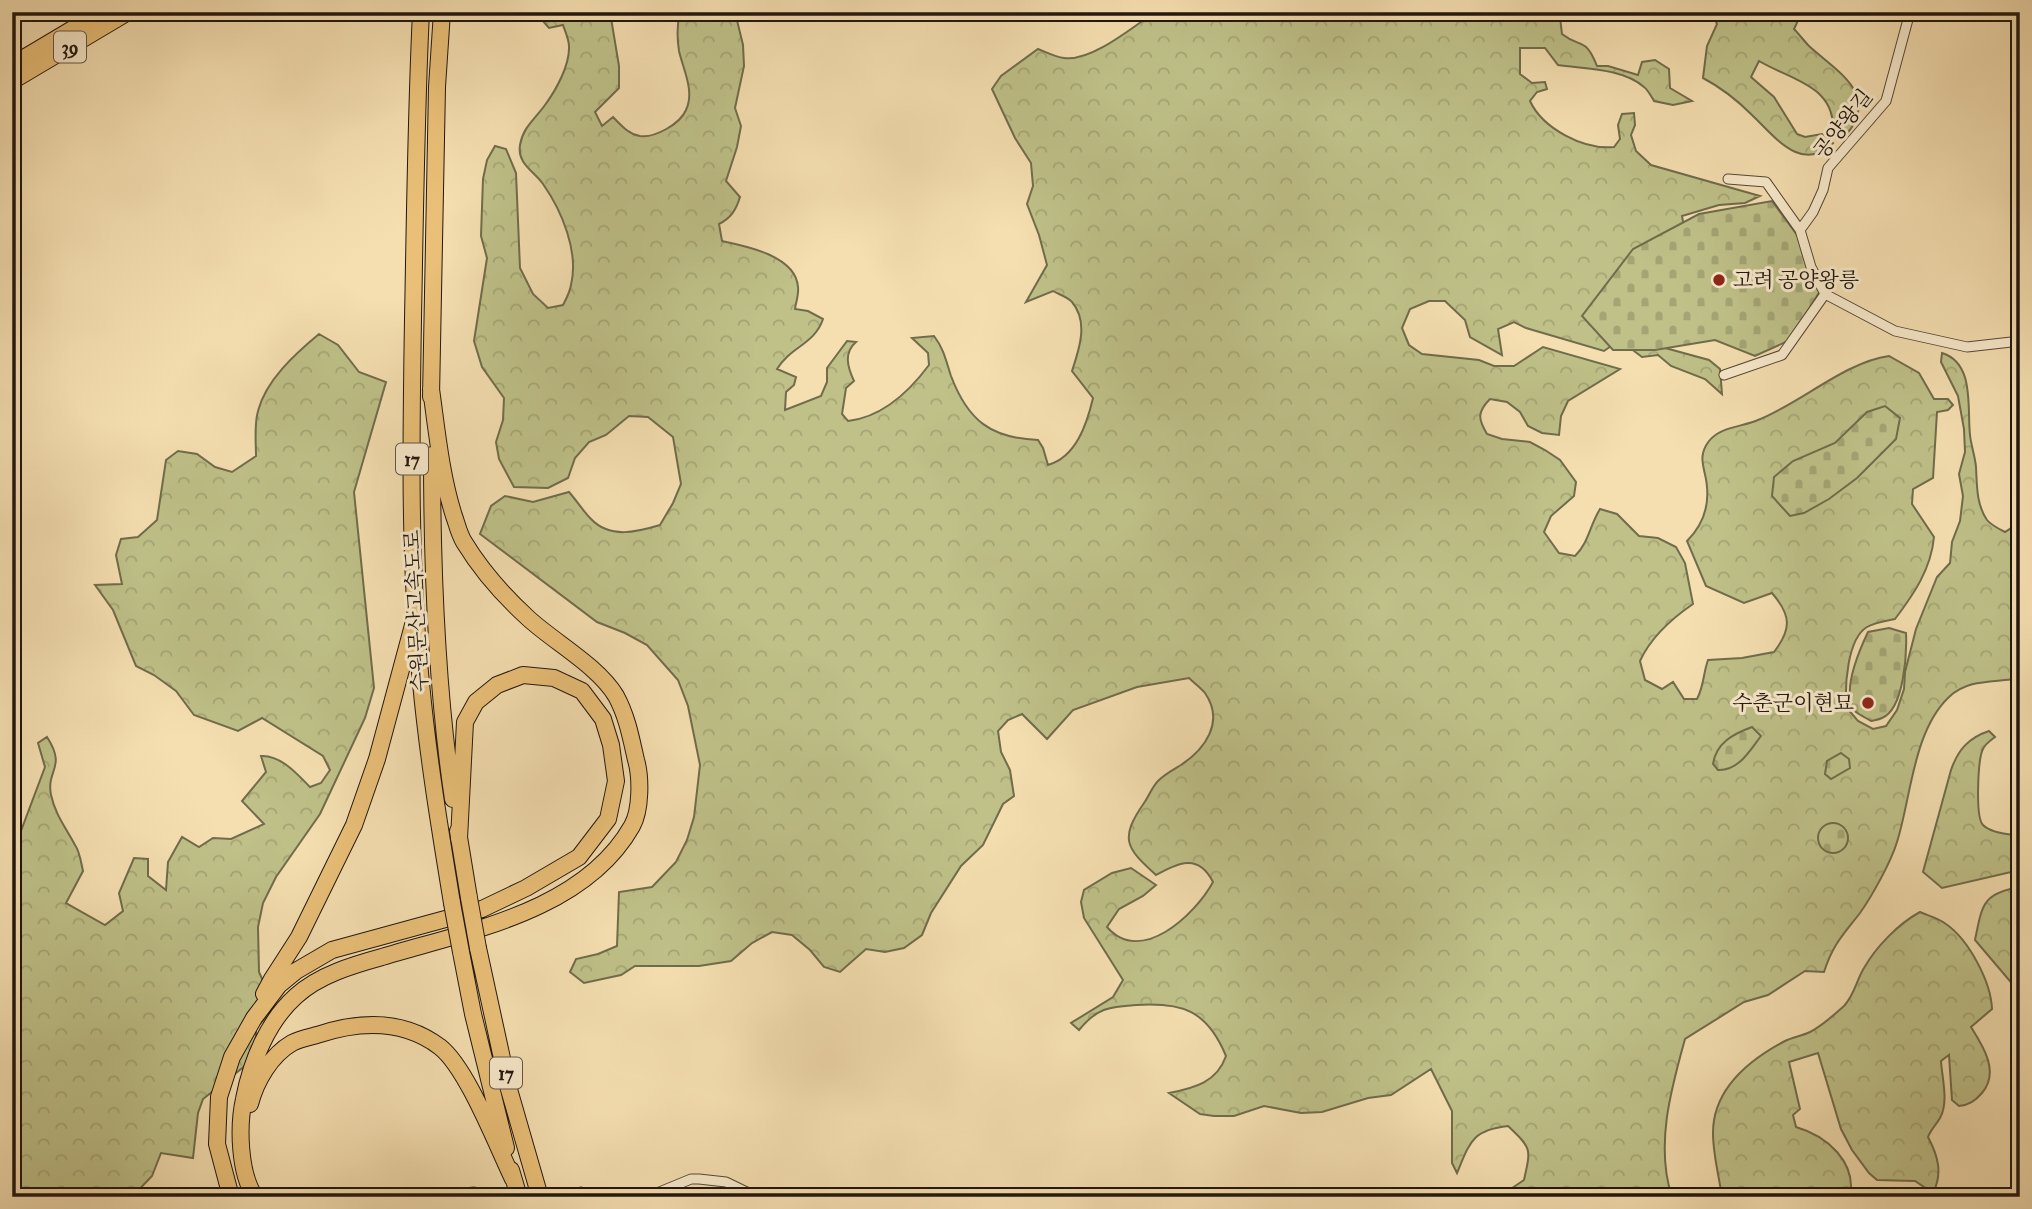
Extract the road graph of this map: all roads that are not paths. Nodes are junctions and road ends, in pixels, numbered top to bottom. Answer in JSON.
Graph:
{"nodes":[{"id":1,"x":101,"y":12,"type":"edge"},
{"id":2,"x":128,"y":12,"type":"edge"},
{"id":3,"x":421,"y":12,"type":"edge"},
{"id":4,"x":442,"y":12,"type":"edge"},
{"id":5,"x":1910,"y":12,"type":"edge"},
{"id":6,"x":12,"y":65,"type":"edge"},
{"id":7,"x":12,"y":81,"type":"edge"},
{"id":8,"x":1728,"y":179,"type":"dead end"},
{"id":9,"x":1800,"y":230,"type":"junction"},
{"id":10,"x":1825,"y":294,"type":"junction"},
{"id":11,"x":2020,"y":341,"type":"edge"},
{"id":12,"x":1724,"y":375,"type":"dead end"},
{"id":13,"x":431,"y":389,"type":"junction"},
{"id":14,"x":416,"y":612,"type":"junction"},
{"id":15,"x":460,"y":839,"type":"junction"},
{"id":16,"x":254,"y":1018,"type":"junction"},
{"id":17,"x":241,"y":1137,"type":"junction"},
{"id":18,"x":513,"y":1179,"type":"junction"},
{"id":19,"x":474,"y":1192,"type":"dead end"},
{"id":20,"x":581,"y":1192,"type":"dead end"},
{"id":21,"x":231,"y":1197,"type":"edge"},
{"id":22,"x":255,"y":1197,"type":"edge"},
{"id":23,"x":427,"y":1197,"type":"edge"},
{"id":24,"x":519,"y":1197,"type":"edge"},
{"id":25,"x":540,"y":1197,"type":"edge"},
{"id":26,"x":591,"y":1197,"type":"edge"},
{"id":27,"x":633,"y":1197,"type":"edge"},
{"id":28,"x":757,"y":1197,"type":"edge"}],
"edges":[{"from":1,"to":6,"type":"highway","number":"39"},
{"from":2,"to":7,"type":"highway","number":"39"},
{"from":3,"to":14,"type":"highway","name":"수원문산고속도로","number":"17"},
{"from":4,"to":13,"type":"highway","name":"수원문산고속도로","number":"17"},
{"from":5,"to":9,"type":"street","name":"공양왕길"},
{"from":8,"to":9,"type":"street"},
{"from":9,"to":10,"type":"street"},
{"from":10,"to":11,"type":"street"},
{"from":10,"to":12,"type":"street"},
{"from":13,"to":15,"type":"highway","name":"수원문산고속도로","number":"17"},
{"from":13,"to":17,"type":"highway"},
{"from":14,"to":16,"type":"highway"},
{"from":14,"to":18,"type":"highway","name":"수원문산고속도로","number":"17","bridge":true},
{"from":15,"to":16,"type":"highway"},
{"from":15,"to":25,"type":"highway","name":"수원문산고속도로","number":"17","bridge":true},
{"from":16,"to":21,"type":"highway"},
{"from":17,"to":18,"type":"highway"},
{"from":17,"to":22,"type":"highway"},
{"from":18,"to":24,"type":"highway","name":"수원문산고속도로","number":"17"},
{"from":19,"to":23,"type":"street"},
{"from":20,"to":26,"type":"street"},
{"from":27,"to":28,"type":"street"}]}
